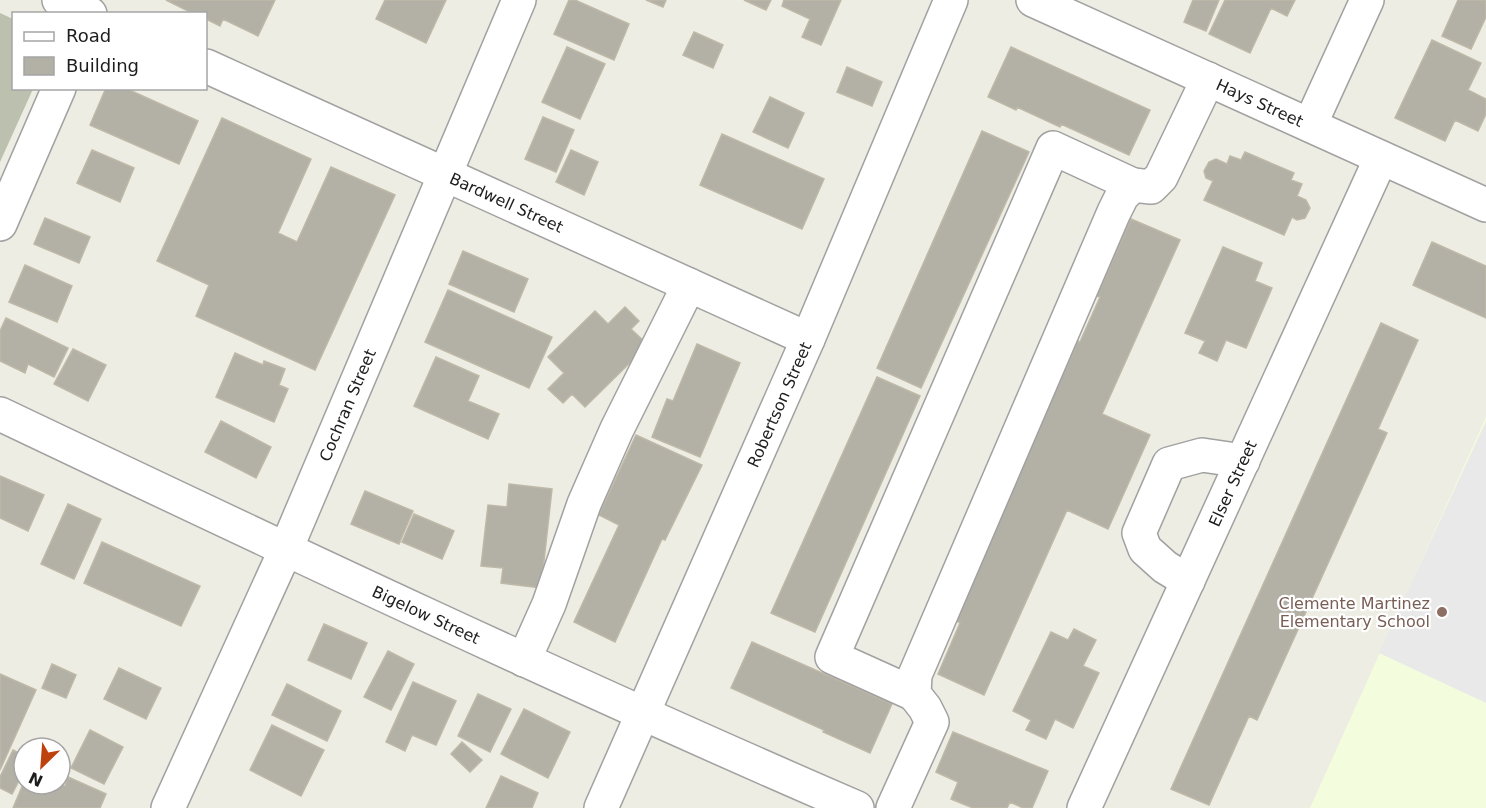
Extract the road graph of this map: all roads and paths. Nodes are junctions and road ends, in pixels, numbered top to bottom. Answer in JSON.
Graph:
{"nodes":[{"id":1,"x":59,"y":0,"type":"edge"},
{"id":2,"x":519,"y":0,"type":"edge"},
{"id":3,"x":951,"y":0,"type":"edge"},
{"id":4,"x":1033,"y":0,"type":"edge"},
{"id":5,"x":1366,"y":0,"type":"edge"},
{"id":6,"x":86,"y":12,"type":"edge"},
{"id":7,"x":207,"y":66,"type":"edge"},
{"id":8,"x":1208,"y":79,"type":"junction"},
{"id":9,"x":58,"y":90,"type":"edge"},
{"id":10,"x":1310,"y":125,"type":"junction"},
{"id":11,"x":1381,"y":158,"type":"junction"},
{"id":12,"x":445,"y":174,"type":"junction"},
{"id":13,"x":1133,"y":185,"type":"junction"},
{"id":14,"x":1486,"y":205,"type":"edge"},
{"id":15,"x":0,"y":224,"type":"edge"},
{"id":16,"x":689,"y":285,"type":"junction"},
{"id":17,"x":808,"y":339,"type":"junction"},
{"id":18,"x":0,"y":414,"type":"edge"},
{"id":19,"x":1242,"y":461,"type":"junction"},
{"id":20,"x":286,"y":549,"type":"junction"},
{"id":21,"x":1188,"y":581,"type":"junction"},
{"id":22,"x":524,"y":660,"type":"junction"},
{"id":23,"x":914,"y":694,"type":"junction"},
{"id":24,"x":642,"y":714,"type":"junction"},
{"id":25,"x":168,"y":808,"type":"edge"},
{"id":26,"x":601,"y":808,"type":"edge"},
{"id":27,"x":857,"y":808,"type":"edge"},
{"id":28,"x":893,"y":808,"type":"edge"},
{"id":29,"x":1084,"y":808,"type":"edge"}],
"edges":[{"from":1,"to":6,"type":"street"},
{"from":2,"to":12,"type":"street","name":"Cochran Street"},
{"from":3,"to":17,"type":"street","name":"Robertson Street"},
{"from":4,"to":8,"type":"street","name":"Hays Street"},
{"from":5,"to":10,"type":"street"},
{"from":7,"to":12,"type":"street","name":"Bardwell Street"},
{"from":8,"to":10,"type":"street","name":"Hays Street"},
{"from":8,"to":13,"type":"street"},
{"from":9,"to":15,"type":"street"},
{"from":10,"to":11,"type":"street","name":"Hays Street"},
{"from":11,"to":14,"type":"street","name":"Hays Street"},
{"from":11,"to":19,"type":"street","name":"Elser Street"},
{"from":12,"to":16,"type":"street","name":"Bardwell Street"},
{"from":12,"to":20,"type":"street","name":"Cochran Street"},
{"from":13,"to":23,"type":"street"},
{"from":13,"to":23,"type":"street"},
{"from":16,"to":17,"type":"street","name":"Bardwell Street"},
{"from":16,"to":22,"type":"street"},
{"from":17,"to":24,"type":"street","name":"Robertson Street"},
{"from":18,"to":20,"type":"street","name":"Bigelow Street"},
{"from":19,"to":21,"type":"street","name":"Elser Street"},
{"from":19,"to":21,"type":"street"},
{"from":20,"to":22,"type":"street","name":"Bigelow Street"},
{"from":20,"to":25,"type":"street","name":"Cochran Street"},
{"from":21,"to":29,"type":"street","name":"Elser Street"},
{"from":22,"to":24,"type":"street","name":"Bigelow Street"},
{"from":23,"to":28,"type":"street"},
{"from":24,"to":26,"type":"street","name":"Robertson Street"},
{"from":24,"to":27,"type":"street","name":"Bigelow Street"}]}
